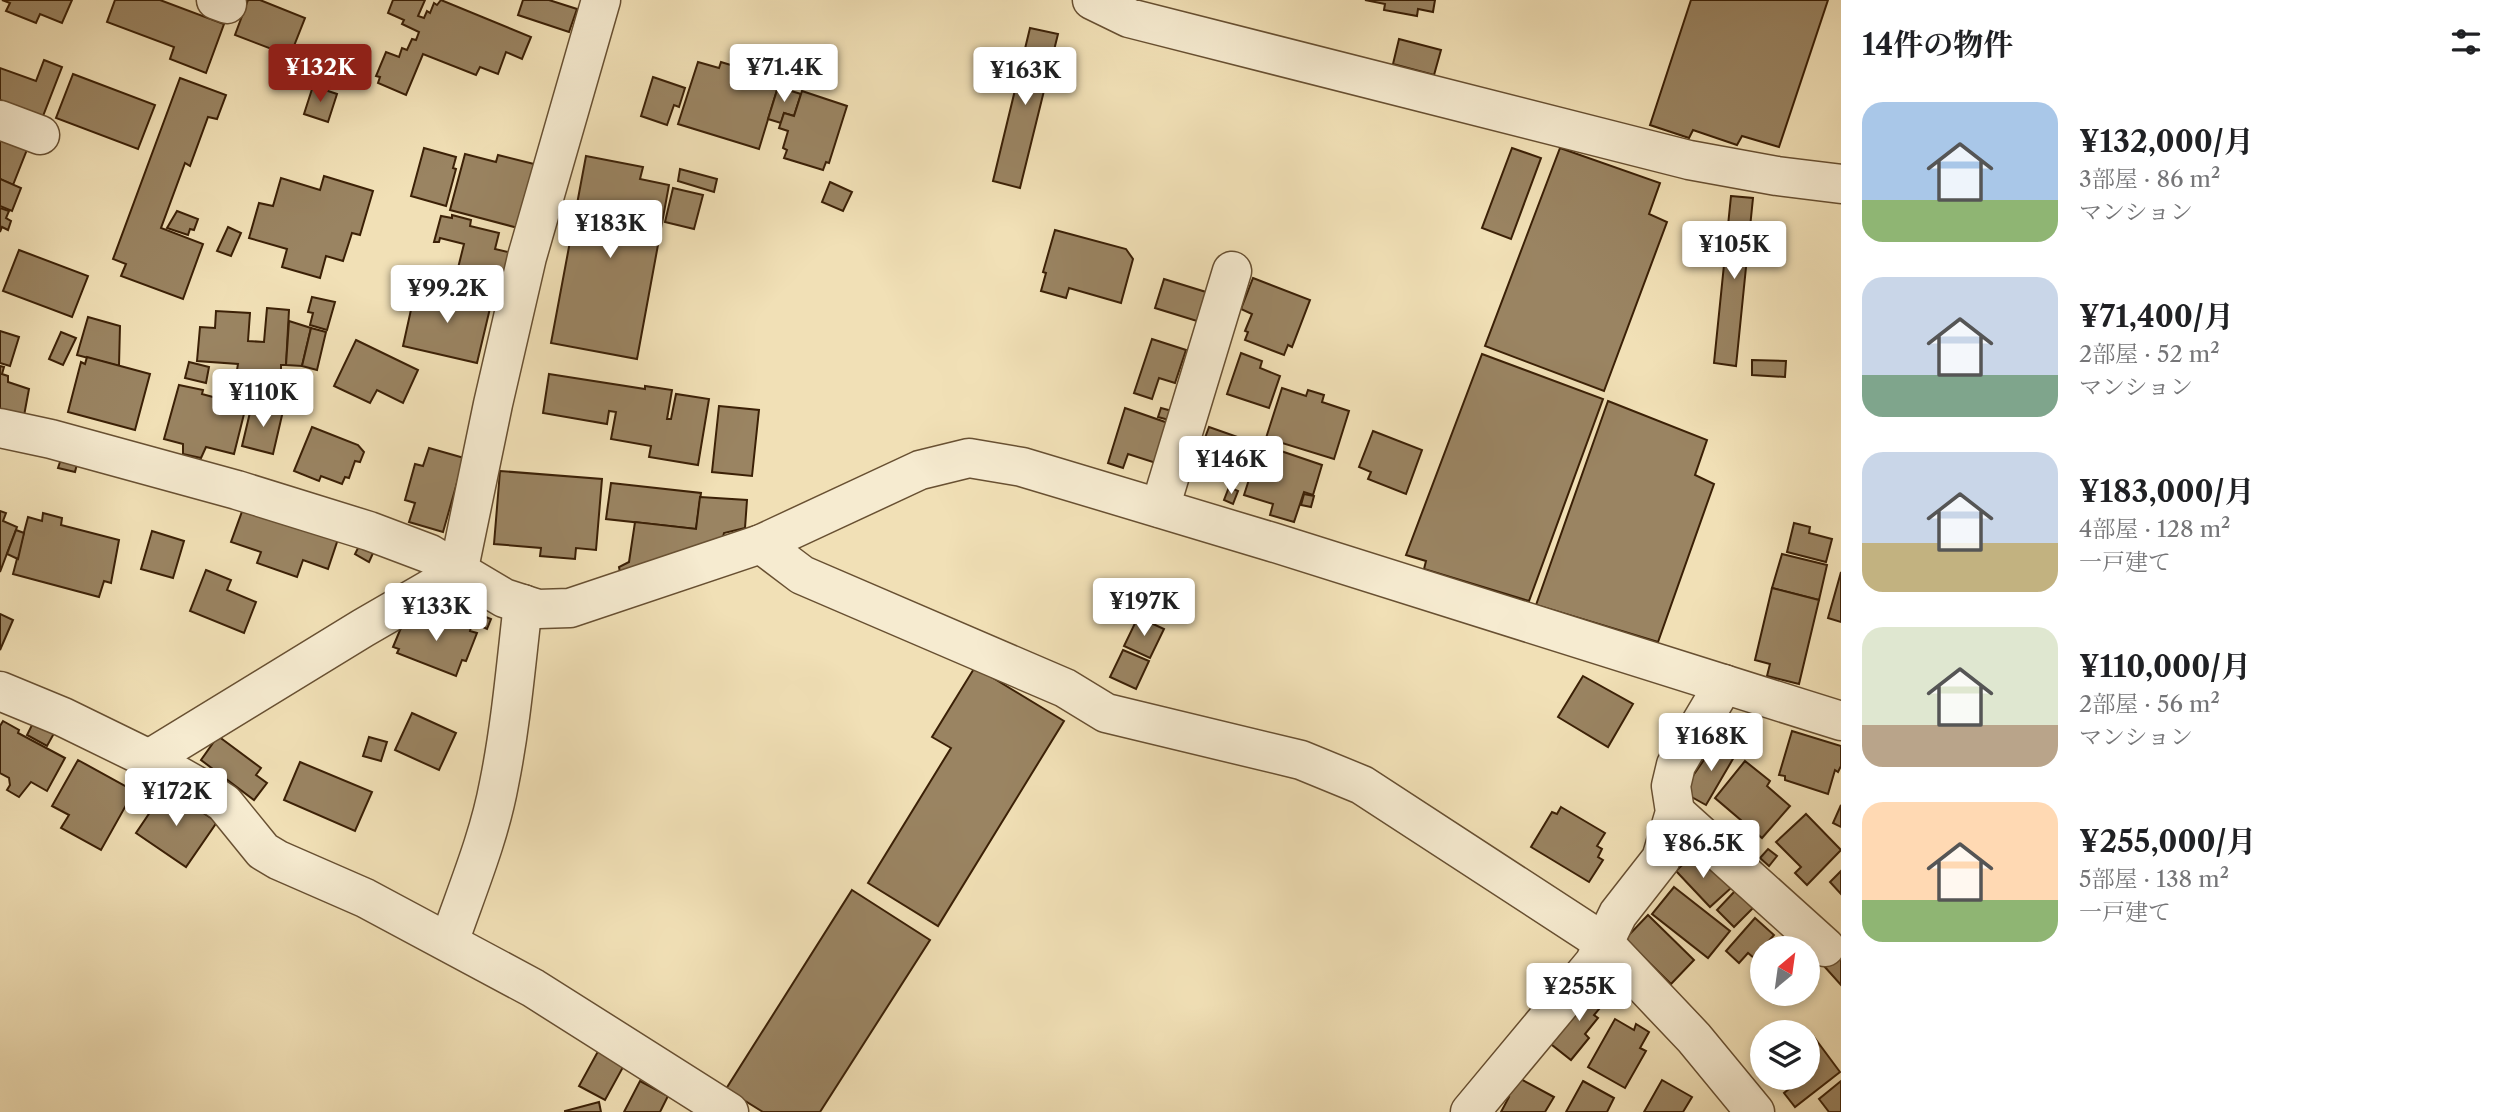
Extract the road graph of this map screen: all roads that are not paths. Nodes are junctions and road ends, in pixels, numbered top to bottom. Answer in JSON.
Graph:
{"nodes":[{"id":1,"x":601,"y":0,"type":"edge"},
{"id":2,"x":1092,"y":0,"type":"edge"},
{"id":3,"x":0,"y":120,"type":"edge"},
{"id":4,"x":40,"y":135,"type":"dead end"},
{"id":5,"x":1841,"y":184,"type":"edge"},
{"id":6,"x":1232,"y":271,"type":"dead end"},
{"id":7,"x":0,"y":428,"type":"edge"},
{"id":8,"x":1160,"y":508,"type":"junction"},
{"id":9,"x":761,"y":544,"type":"junction"},
{"id":10,"x":458,"y":573,"type":"junction"},
{"id":11,"x":523,"y":604,"type":"junction"},
{"id":12,"x":1724,"y":684,"type":"junction"},
{"id":13,"x":0,"y":691,"type":"edge"},
{"id":14,"x":1841,"y":721,"type":"edge"},
{"id":15,"x":149,"y":759,"type":"junction"},
{"id":16,"x":1675,"y":812,"type":"junction"},
{"id":17,"x":449,"y":942,"type":"junction"},
{"id":18,"x":1603,"y":942,"type":"junction"},
{"id":19,"x":1825,"y":947,"type":"dead end"},
{"id":20,"x":729,"y":1112,"type":"edge"},
{"id":21,"x":1470,"y":1112,"type":"edge"},
{"id":22,"x":1755,"y":1112,"type":"edge"}],
"edges":[{"from":1,"to":10,"type":"street"},
{"from":2,"to":5,"type":"street"},
{"from":3,"to":4,"type":"street"},
{"from":6,"to":8,"type":"street"},
{"from":7,"to":10,"type":"street"},
{"from":8,"to":9,"type":"street"},
{"from":8,"to":12,"type":"street"},
{"from":9,"to":11,"type":"street"},
{"from":9,"to":18,"type":"street"},
{"from":10,"to":11,"type":"street"},
{"from":10,"to":15,"type":"street"},
{"from":11,"to":17,"type":"street"},
{"from":12,"to":14,"type":"street"},
{"from":12,"to":16,"type":"street"},
{"from":13,"to":15,"type":"street"},
{"from":15,"to":17,"type":"street"},
{"from":16,"to":18,"type":"street"},
{"from":16,"to":19,"type":"street"},
{"from":17,"to":20,"type":"street"},
{"from":18,"to":21,"type":"street"},
{"from":18,"to":22,"type":"street"}]}
